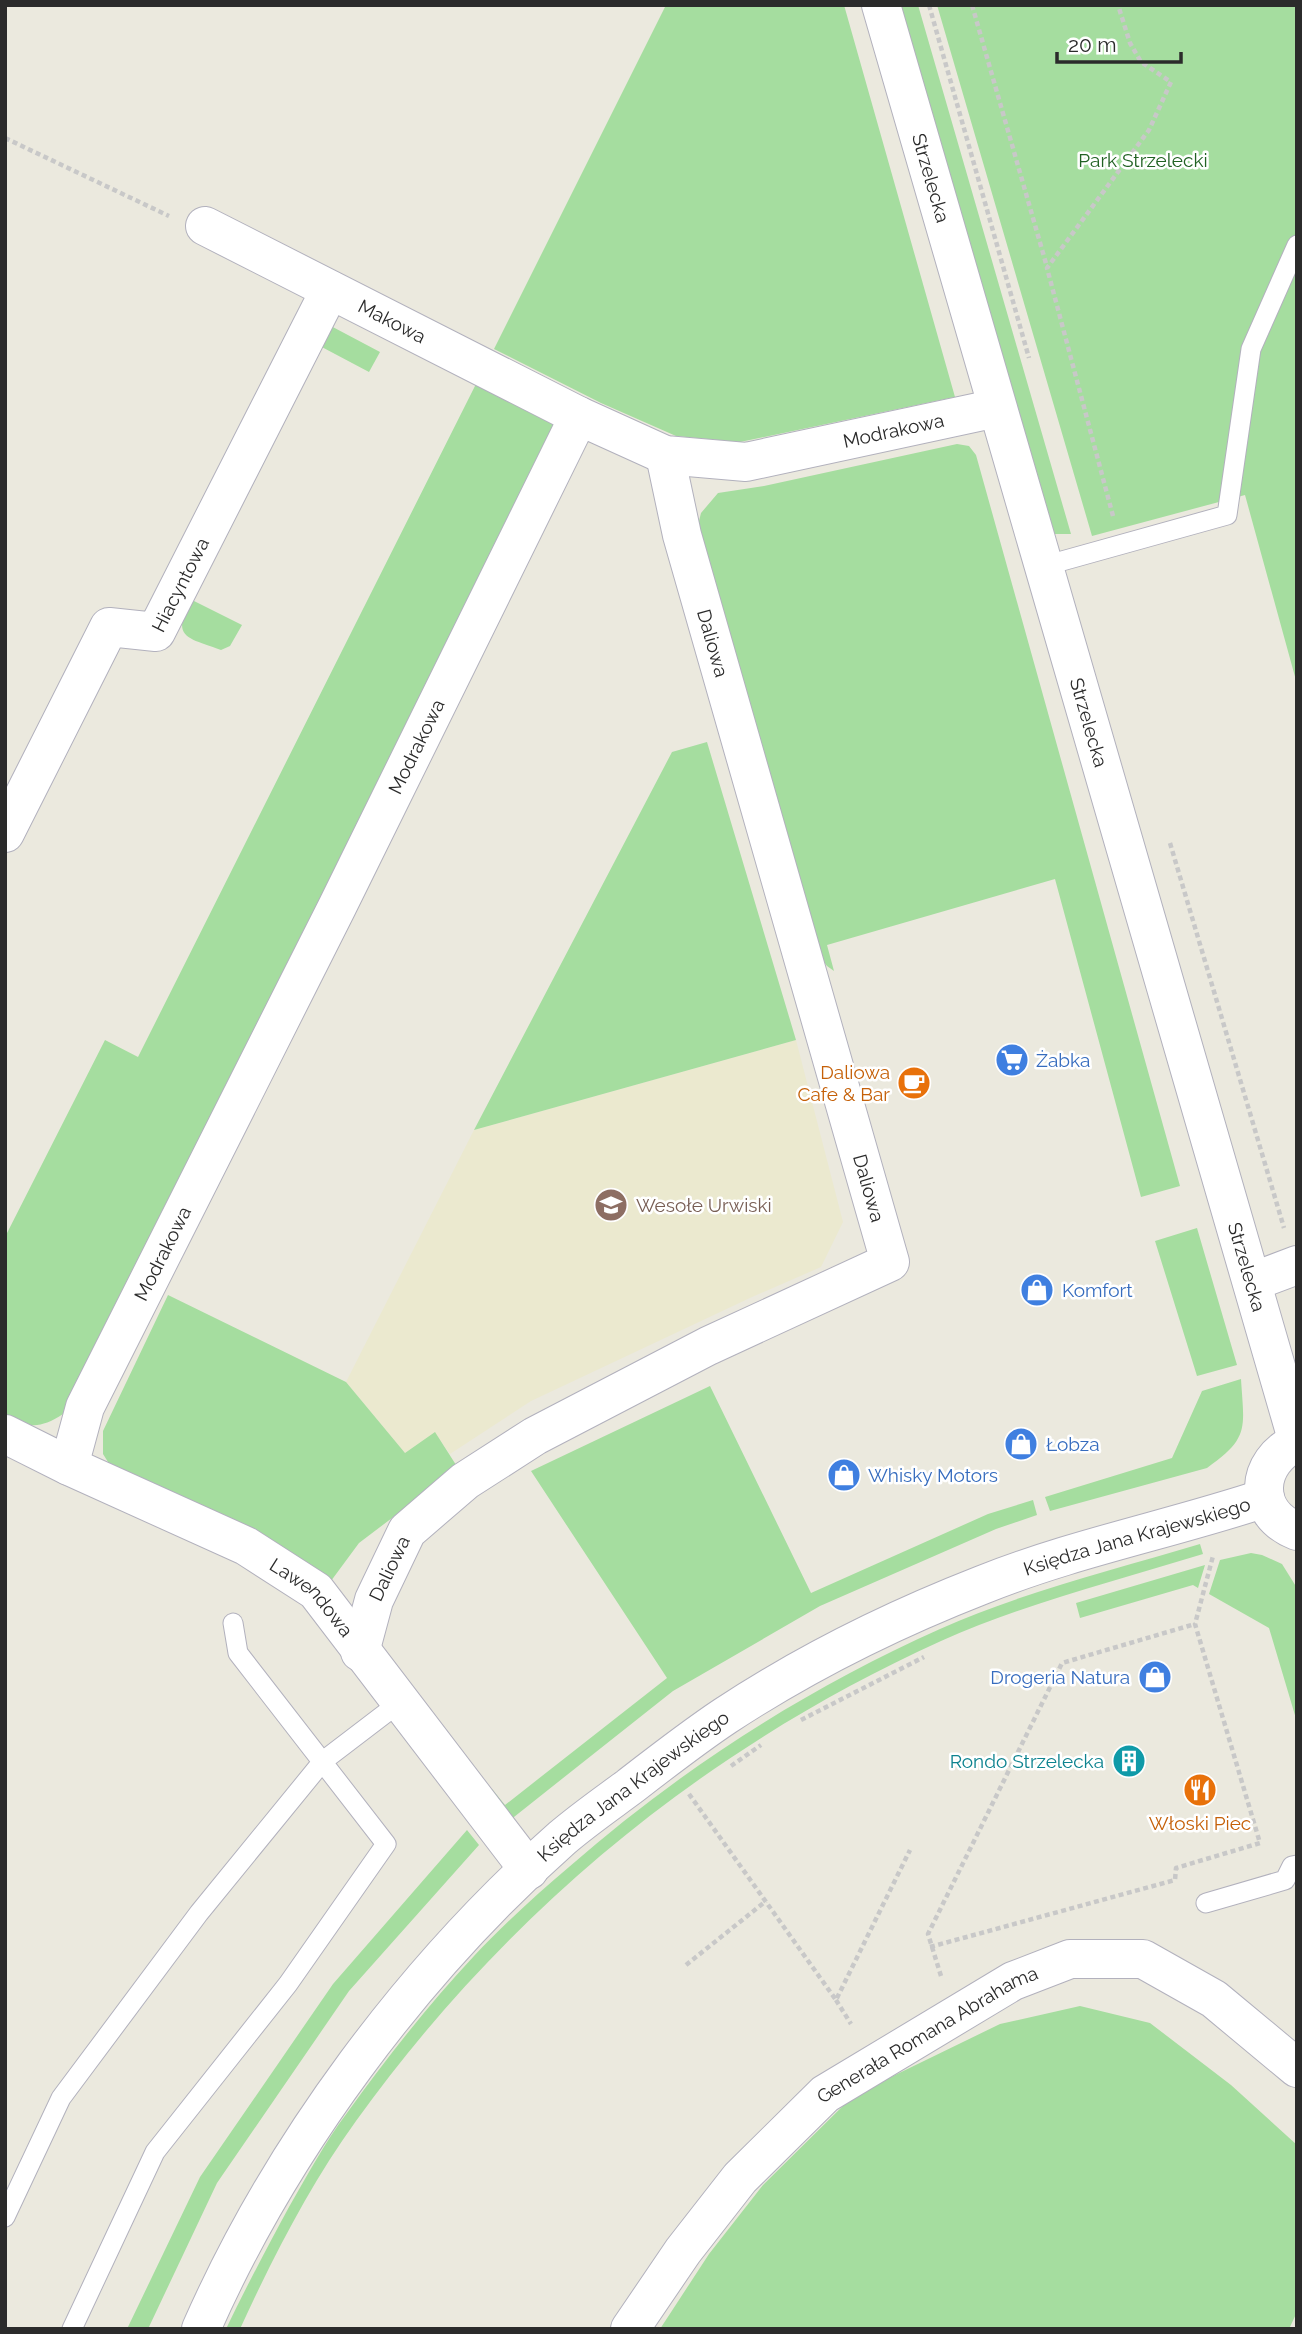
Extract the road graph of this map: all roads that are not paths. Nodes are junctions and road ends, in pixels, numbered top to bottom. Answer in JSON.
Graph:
{"nodes":[{"id":1,"x":881,"y":5,"type":"edge"},
{"id":2,"x":205,"y":226,"type":"road end"},
{"id":3,"x":1297,"y":245,"type":"edge"},
{"id":4,"x":330,"y":290,"type":"junction"},
{"id":5,"x":997,"y":408,"type":"junction"},
{"id":6,"x":579,"y":416,"type":"junction"},
{"id":7,"x":664,"y":455,"type":"junction"},
{"id":8,"x":1044,"y":566,"type":"junction"},
{"id":9,"x":5,"y":833,"type":"edge"},
{"id":10,"x":1297,"y":1265,"type":"edge"},
{"id":11,"x":1252,"y":1282,"type":"junction"},
{"id":12,"x":5,"y":1434,"type":"edge"},
{"id":13,"x":1297,"y":1440,"type":"edge"},
{"id":14,"x":69,"y":1466,"type":"junction"},
{"id":15,"x":1265,"y":1498,"type":"junction"},
{"id":16,"x":1297,"y":1531,"type":"edge"},
{"id":17,"x":233,"y":1623,"type":"dead end"},
{"id":18,"x":360,"y":1652,"type":"junction"},
{"id":19,"x":399,"y":1703,"type":"junction"},
{"id":20,"x":323,"y":1760,"type":"junction"},
{"id":21,"x":1297,"y":1865,"type":"edge"},
{"id":22,"x":529,"y":1870,"type":"junction"},
{"id":23,"x":1206,"y":1903,"type":"dead end"},
{"id":24,"x":1297,"y":2068,"type":"edge"},
{"id":25,"x":5,"y":2217,"type":"edge"},
{"id":26,"x":72,"y":2329,"type":"edge"},
{"id":27,"x":201,"y":2329,"type":"edge"},
{"id":28,"x":630,"y":2329,"type":"edge"}],
"edges":[{"from":1,"to":5,"type":"street","name":"Strzelecka"},
{"from":2,"to":4,"type":"street","name":"Makowa"},
{"from":3,"to":8,"type":"lane"},
{"from":4,"to":6,"type":"street","name":"Makowa"},
{"from":4,"to":9,"type":"street","name":"Hiacyntowa"},
{"from":5,"to":7,"type":"street","name":"Modrakowa"},
{"from":5,"to":8,"type":"street","name":"Strzelecka"},
{"from":6,"to":7,"type":"street","name":"Modrakowa"},
{"from":6,"to":14,"type":"street","name":"Modrakowa"},
{"from":7,"to":18,"type":"street","name":"Daliowa"},
{"from":8,"to":11,"type":"street","name":"Strzelecka"},
{"from":10,"to":11,"type":"street"},
{"from":11,"to":13,"type":"street","name":"Strzelecka"},
{"from":12,"to":14,"type":"street","name":"Lawendowa"},
{"from":13,"to":15,"type":"street"},
{"from":14,"to":18,"type":"street","name":"Lawendowa"},
{"from":15,"to":16,"type":"street"},
{"from":15,"to":22,"type":"street","name":"Księdza Jana Krajewskiego"},
{"from":17,"to":20,"type":"lane"},
{"from":18,"to":19,"type":"street","name":"Lawendowa"},
{"from":19,"to":20,"type":"lane"},
{"from":19,"to":22,"type":"street","name":"Lawendowa"},
{"from":20,"to":25,"type":"lane"},
{"from":20,"to":26,"type":"lane"},
{"from":21,"to":23,"type":"lane"},
{"from":22,"to":27,"type":"street","name":"Księdza Jana Krajewskiego"},
{"from":24,"to":28,"type":"street","name":"Generała Romana Abrahama"}]}
